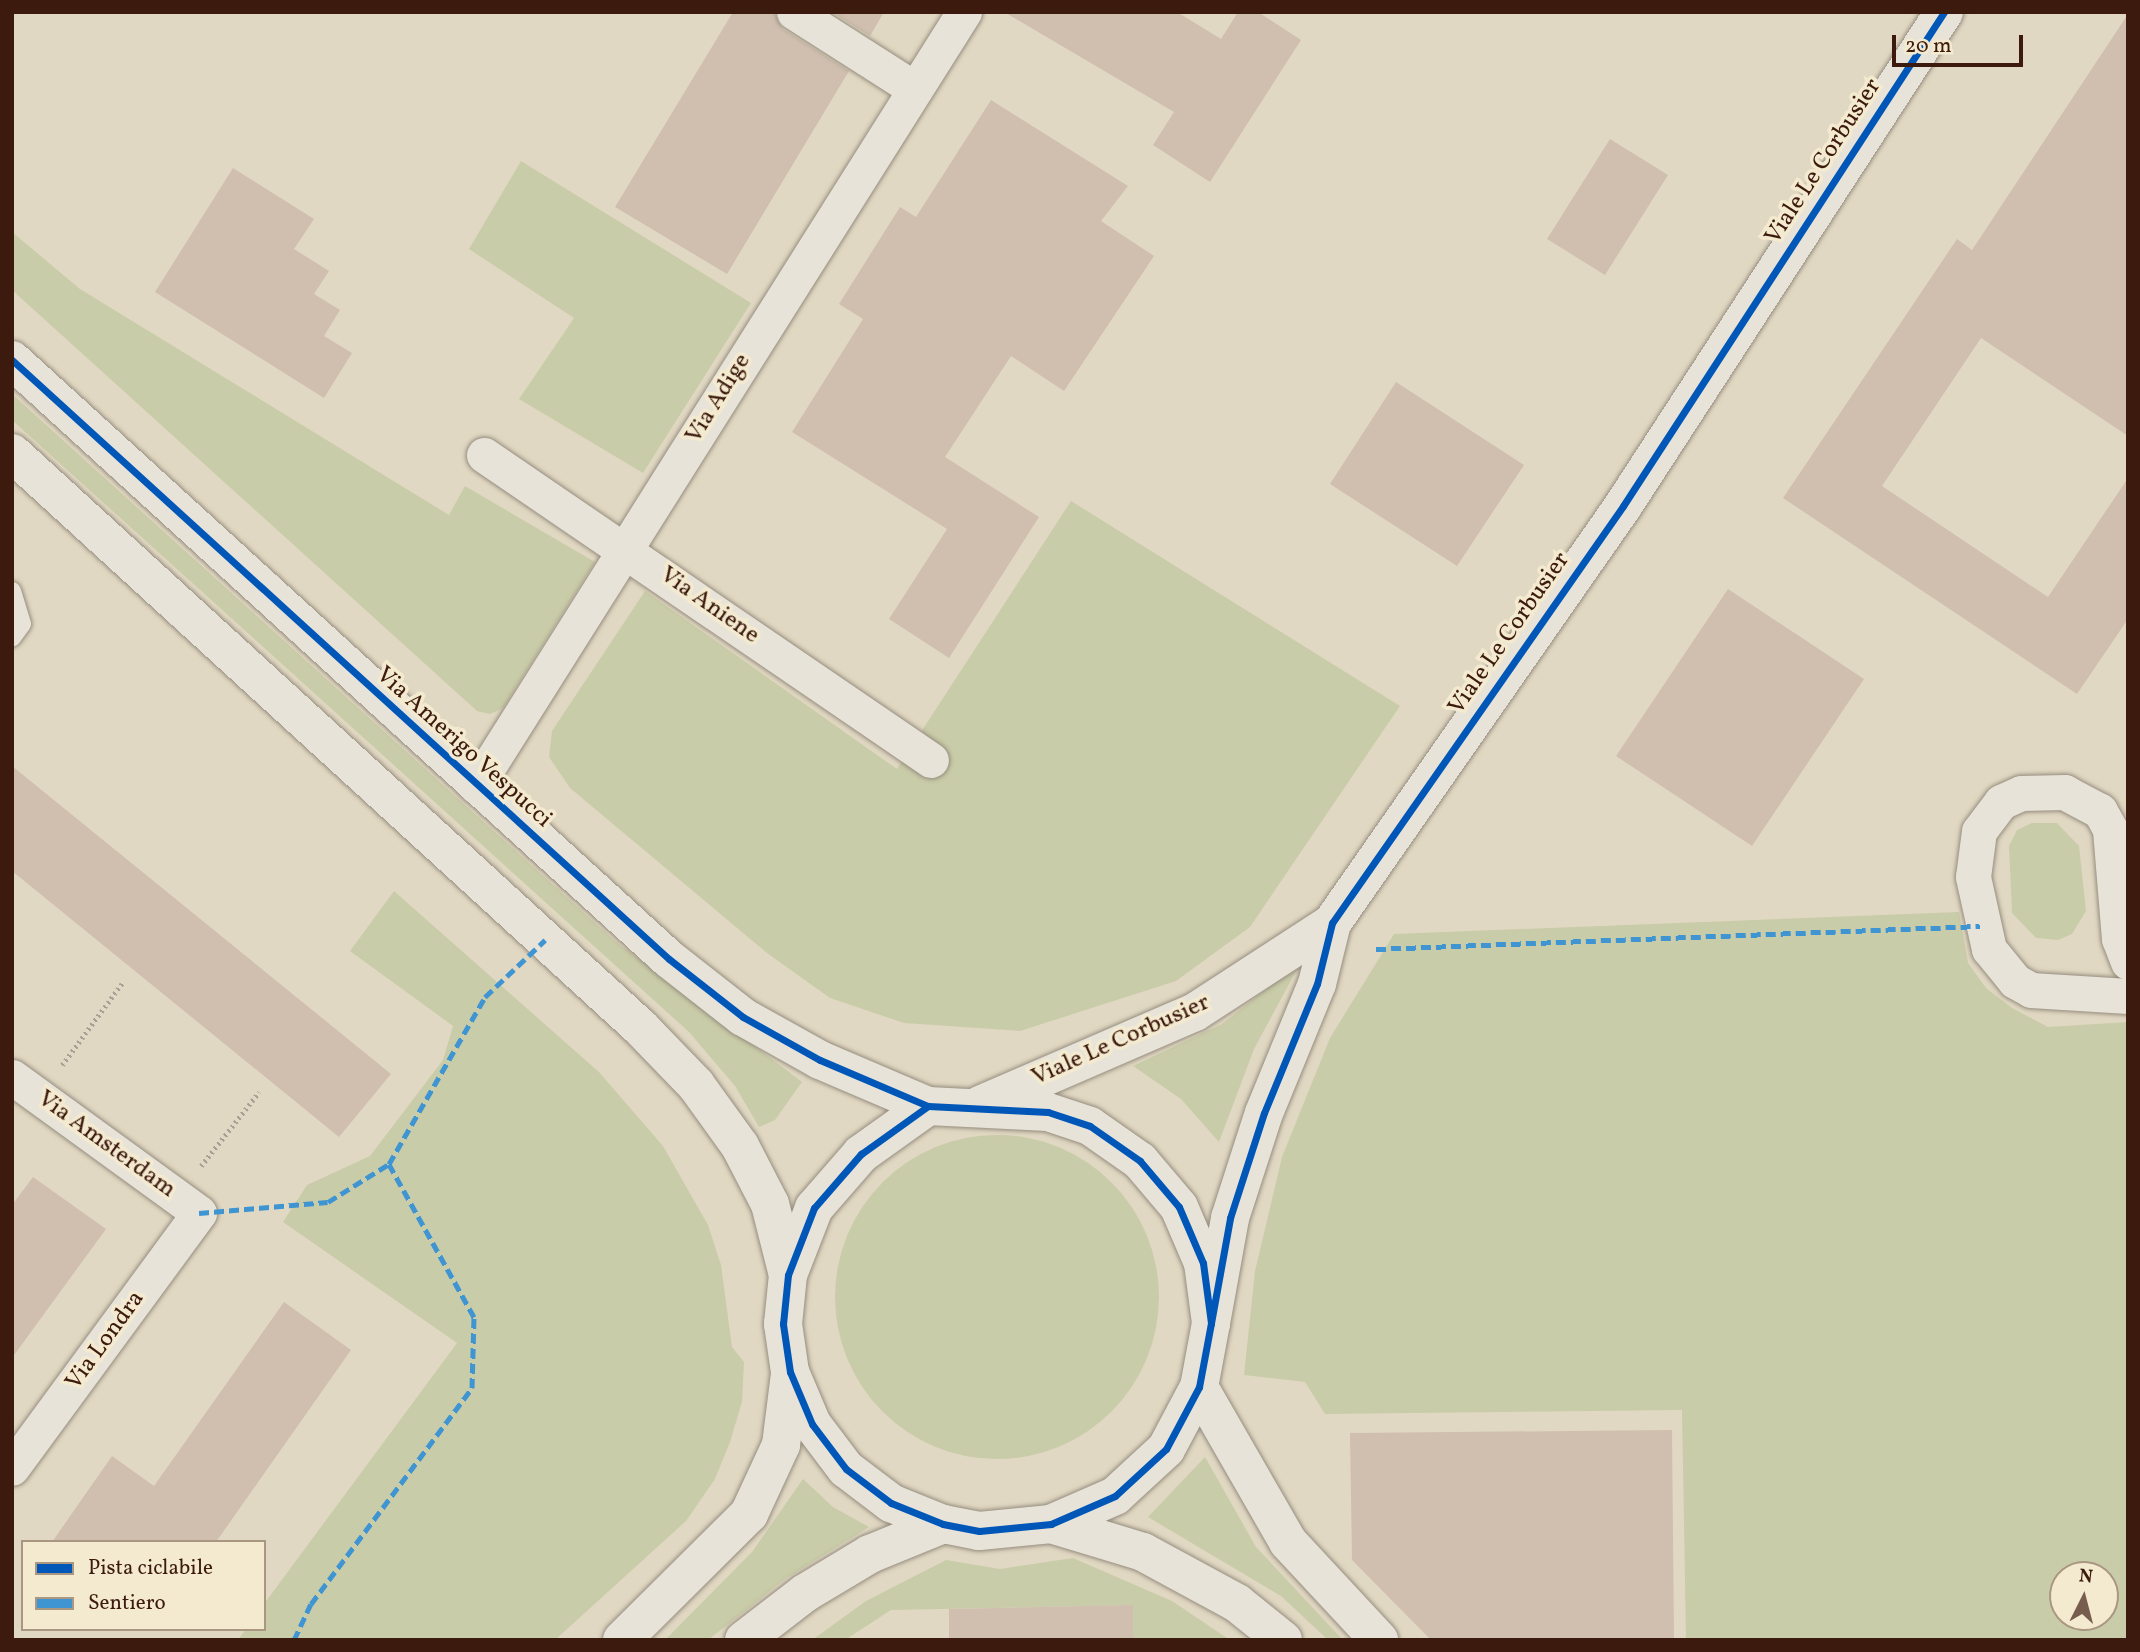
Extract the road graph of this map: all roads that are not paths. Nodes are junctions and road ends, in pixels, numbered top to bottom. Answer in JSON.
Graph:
{"nodes":[{"id":1,"x":794,"y":12,"type":"edge"},
{"id":2,"x":964,"y":12,"type":"edge"},
{"id":3,"x":1944,"y":12,"type":"edge"},
{"id":4,"x":915,"y":89,"type":"junction"},
{"id":5,"x":12,"y":360,"type":"edge"},
{"id":6,"x":12,"y":453,"type":"edge"},
{"id":7,"x":484,"y":456,"type":"dead end"},
{"id":8,"x":625,"y":548,"type":"junction"},
{"id":9,"x":12,"y":592,"type":"edge"},
{"id":10,"x":12,"y":638,"type":"edge"},
{"id":11,"x":931,"y":760,"type":"dead end"},
{"id":12,"x":475,"y":786,"type":"junction"},
{"id":13,"x":1332,"y":923,"type":"junction"},
{"id":14,"x":2128,"y":962,"type":"edge"},
{"id":15,"x":2128,"y":996,"type":"edge"},
{"id":16,"x":26,"y":1087,"type":"edge"},
{"id":17,"x":928,"y":1106,"type":"junction"},
{"id":18,"x":977,"y":1107,"type":"junction"},
{"id":19,"x":189,"y":1205,"type":"joint"},
{"id":20,"x":788,"y":1275,"type":"junction"},
{"id":21,"x":1211,"y":1323,"type":"junction"},
{"id":22,"x":790,"y":1372,"type":"junction"},
{"id":23,"x":1199,"y":1387,"type":"junction"},
{"id":24,"x":12,"y":1468,"type":"edge"},
{"id":25,"x":943,"y":1524,"type":"junction"},
{"id":26,"x":1051,"y":1524,"type":"junction"},
{"id":27,"x":622,"y":1640,"type":"edge"},
{"id":28,"x":744,"y":1640,"type":"edge"},
{"id":29,"x":1283,"y":1640,"type":"edge"},
{"id":30,"x":1379,"y":1640,"type":"edge"}],
"edges":[{"from":1,"to":4,"type":"street"},
{"from":2,"to":4,"type":"street","name":"Via Adige"},
{"from":3,"to":13,"type":"street","name":"Viale Le Corbusier"},
{"from":4,"to":8,"type":"street","name":"Via Adige"},
{"from":5,"to":12,"type":"street","name":"Via Amerigo Vespucci"},
{"from":6,"to":20,"type":"street"},
{"from":7,"to":8,"type":"street","name":"Via Aniene"},
{"from":8,"to":11,"type":"street","name":"Via Aniene"},
{"from":8,"to":12,"type":"street","name":"Via Adige"},
{"from":9,"to":10,"type":"lane"},
{"from":12,"to":17,"type":"street","name":"Via Amerigo Vespucci"},
{"from":13,"to":18,"type":"street","name":"Viale Le Corbusier"},
{"from":13,"to":21,"type":"street","name":"Viale Le Corbusier"},
{"from":14,"to":15,"type":"street"},
{"from":16,"to":19,"type":"street","name":"Via Amsterdam"},
{"from":17,"to":18,"type":"street"},
{"from":17,"to":20,"type":"street"},
{"from":18,"to":21,"type":"street"},
{"from":19,"to":24,"type":"street","name":"Via Londra"},
{"from":20,"to":22,"type":"street"},
{"from":21,"to":23,"type":"street","name":"Viale Le Corbusier"},
{"from":22,"to":25,"type":"street"},
{"from":22,"to":27,"type":"street"},
{"from":23,"to":26,"type":"street","name":"Viale Le Corbusier"},
{"from":23,"to":30,"type":"street"},
{"from":25,"to":26,"type":"street"},
{"from":25,"to":28,"type":"street"},
{"from":26,"to":29,"type":"street"}]}
